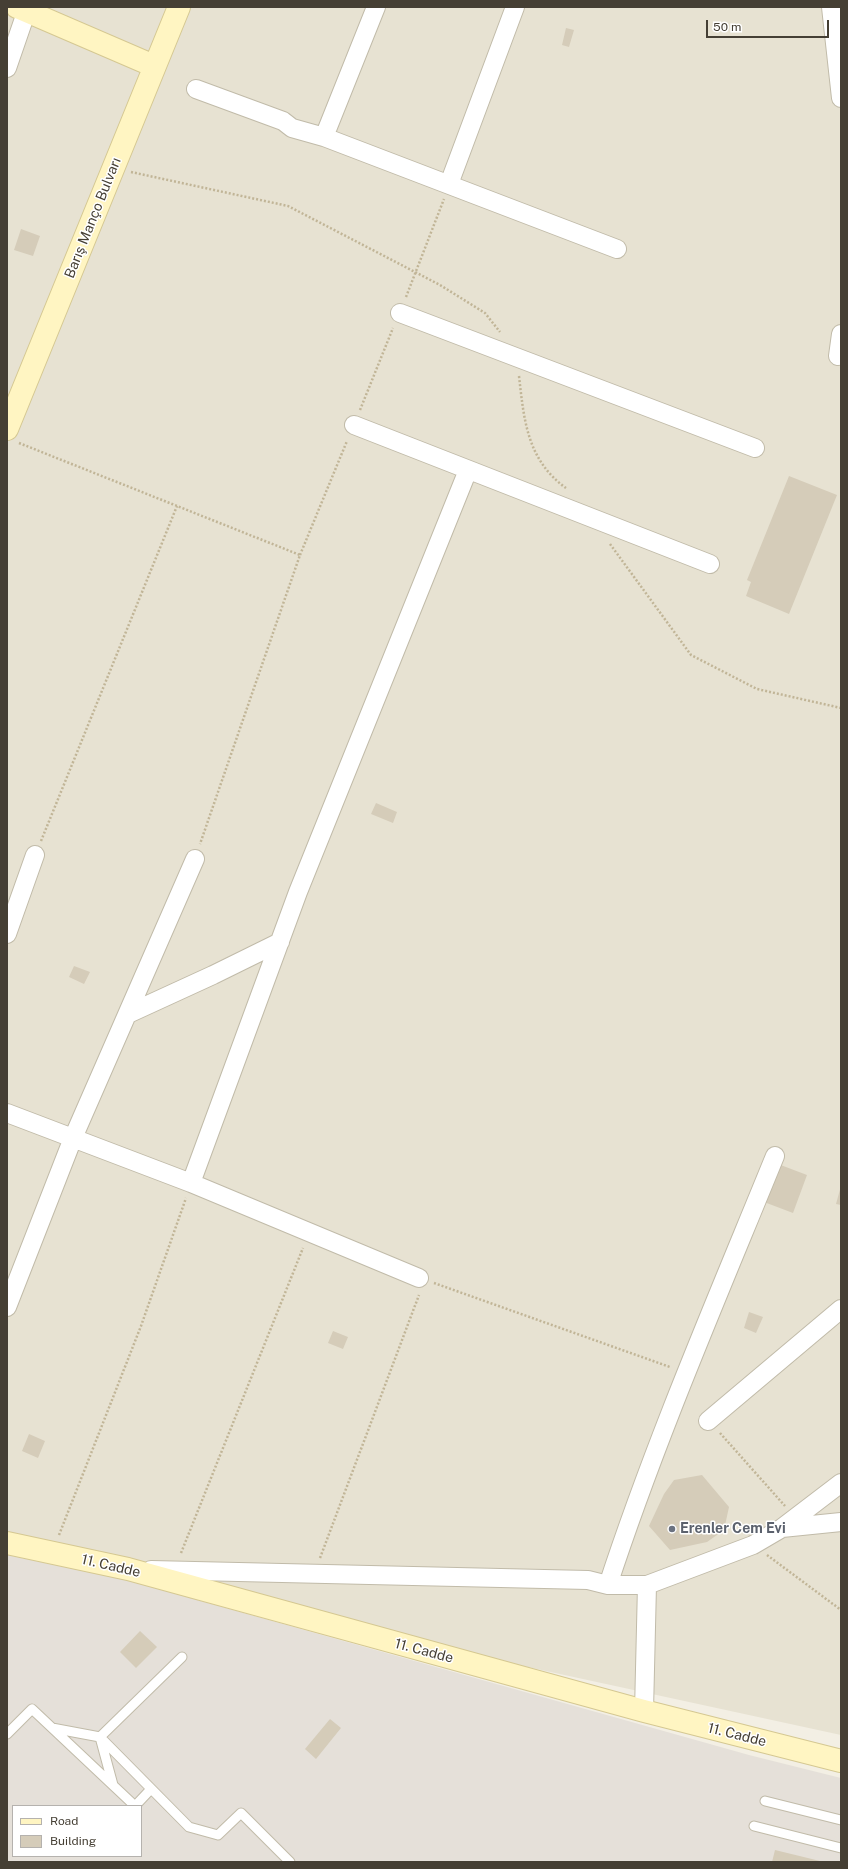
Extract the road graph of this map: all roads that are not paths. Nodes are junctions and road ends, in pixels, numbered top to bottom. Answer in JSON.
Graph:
{"nodes":[{"id":1,"x":179,"y":7,"type":"edge"},
{"id":2,"x":376,"y":7,"type":"edge"},
{"id":3,"x":515,"y":7,"type":"edge"},
{"id":4,"x":831,"y":7,"type":"edge"},
{"id":5,"x":24,"y":8,"type":"edge"},
{"id":6,"x":838,"y":46,"type":"edge"},
{"id":7,"x":154,"y":66,"type":"junction"},
{"id":8,"x":7,"y":68,"type":"edge"},
{"id":9,"x":196,"y":89,"type":"dead end"},
{"id":10,"x":841,"y":98,"type":"edge"},
{"id":11,"x":324,"y":137,"type":"junction"},
{"id":12,"x":450,"y":184,"type":"junction"},
{"id":13,"x":617,"y":249,"type":"dead end"},
{"id":14,"x":400,"y":313,"type":"road end"},
{"id":15,"x":841,"y":334,"type":"edge"},
{"id":16,"x":838,"y":356,"type":"dead end"},
{"id":17,"x":10,"y":423,"type":"edge"},
{"id":18,"x":354,"y":425,"type":"road end"},
{"id":19,"x":755,"y":448,"type":"dead end"},
{"id":20,"x":468,"y":470,"type":"junction"},
{"id":21,"x":710,"y":564,"type":"dead end"},
{"id":22,"x":35,"y":855,"type":"road end"},
{"id":23,"x":195,"y":859,"type":"road end"},
{"id":24,"x":7,"y":934,"type":"edge"},
{"id":25,"x":280,"y":942,"type":"junction"},
{"id":26,"x":128,"y":1014,"type":"junction"},
{"id":27,"x":7,"y":1113,"type":"edge"},
{"id":28,"x":73,"y":1138,"type":"junction"},
{"id":29,"x":775,"y":1156,"type":"dead end"},
{"id":30,"x":191,"y":1183,"type":"junction"},
{"id":31,"x":422,"y":1279,"type":"road end"},
{"id":32,"x":7,"y":1307,"type":"edge"},
{"id":33,"x":841,"y":1308,"type":"edge"},
{"id":34,"x":708,"y":1420,"type":"road end"},
{"id":35,"x":841,"y":1483,"type":"edge"},
{"id":36,"x":841,"y":1522,"type":"edge"},
{"id":37,"x":789,"y":1523,"type":"junction"},
{"id":38,"x":7,"y":1543,"type":"edge"},
{"id":39,"x":128,"y":1570,"type":"junction"},
{"id":40,"x":608,"y":1585,"type":"junction"},
{"id":41,"x":647,"y":1585,"type":"junction"},
{"id":42,"x":182,"y":1657,"type":"dead end"},
{"id":43,"x":644,"y":1712,"type":"junction"},
{"id":44,"x":52,"y":1728,"type":"junction"},
{"id":45,"x":7,"y":1734,"type":"edge"},
{"id":46,"x":100,"y":1737,"type":"junction"},
{"id":47,"x":841,"y":1761,"type":"edge"},
{"id":48,"x":114,"y":1786,"type":"junction"},
{"id":49,"x":151,"y":1789,"type":"junction"},
{"id":50,"x":765,"y":1801,"type":"dead end"},
{"id":51,"x":134,"y":1805,"type":"edge"},
{"id":52,"x":136,"y":1805,"type":"edge"},
{"id":53,"x":841,"y":1820,"type":"edge"},
{"id":54,"x":754,"y":1826,"type":"dead end"},
{"id":55,"x":841,"y":1848,"type":"edge"},
{"id":56,"x":290,"y":1862,"type":"edge"}],
"edges":[{"from":1,"to":7,"type":"street","name":"Barış Manço Bulvarı"},
{"from":2,"to":11,"type":"street"},
{"from":3,"to":12,"type":"street"},
{"from":4,"to":6,"type":"street"},
{"from":5,"to":7,"type":"street"},
{"from":5,"to":8,"type":"street"},
{"from":6,"to":10,"type":"street"},
{"from":7,"to":17,"type":"street","name":"Barış Manço Bulvarı"},
{"from":9,"to":11,"type":"street"},
{"from":11,"to":12,"type":"street"},
{"from":12,"to":13,"type":"street"},
{"from":14,"to":19,"type":"street"},
{"from":15,"to":16,"type":"street"},
{"from":18,"to":20,"type":"street"},
{"from":20,"to":21,"type":"street"},
{"from":20,"to":25,"type":"street"},
{"from":22,"to":24,"type":"street"},
{"from":23,"to":26,"type":"street"},
{"from":25,"to":26,"type":"street"},
{"from":25,"to":30,"type":"street"},
{"from":26,"to":28,"type":"street"},
{"from":27,"to":28,"type":"street"},
{"from":28,"to":30,"type":"street"},
{"from":28,"to":32,"type":"street"},
{"from":29,"to":40,"type":"street"},
{"from":30,"to":31,"type":"street"},
{"from":33,"to":34,"type":"street"},
{"from":35,"to":37,"type":"street"},
{"from":36,"to":37,"type":"street"},
{"from":37,"to":41,"type":"street"},
{"from":38,"to":39,"type":"street","name":"11. Cadde"},
{"from":39,"to":40,"type":"street"},
{"from":39,"to":43,"type":"street","name":"11. Cadde"},
{"from":40,"to":41,"type":"street"},
{"from":41,"to":43,"type":"street"},
{"from":42,"to":46,"type":"lane"},
{"from":43,"to":47,"type":"street","name":"11. Cadde"},
{"from":44,"to":45,"type":"lane"},
{"from":44,"to":46,"type":"lane"},
{"from":44,"to":48,"type":"lane"},
{"from":46,"to":48,"type":"lane"},
{"from":46,"to":49,"type":"lane"},
{"from":48,"to":51,"type":"lane"},
{"from":49,"to":52,"type":"lane"},
{"from":49,"to":56,"type":"lane"},
{"from":50,"to":53,"type":"lane"},
{"from":54,"to":55,"type":"lane"}]}
